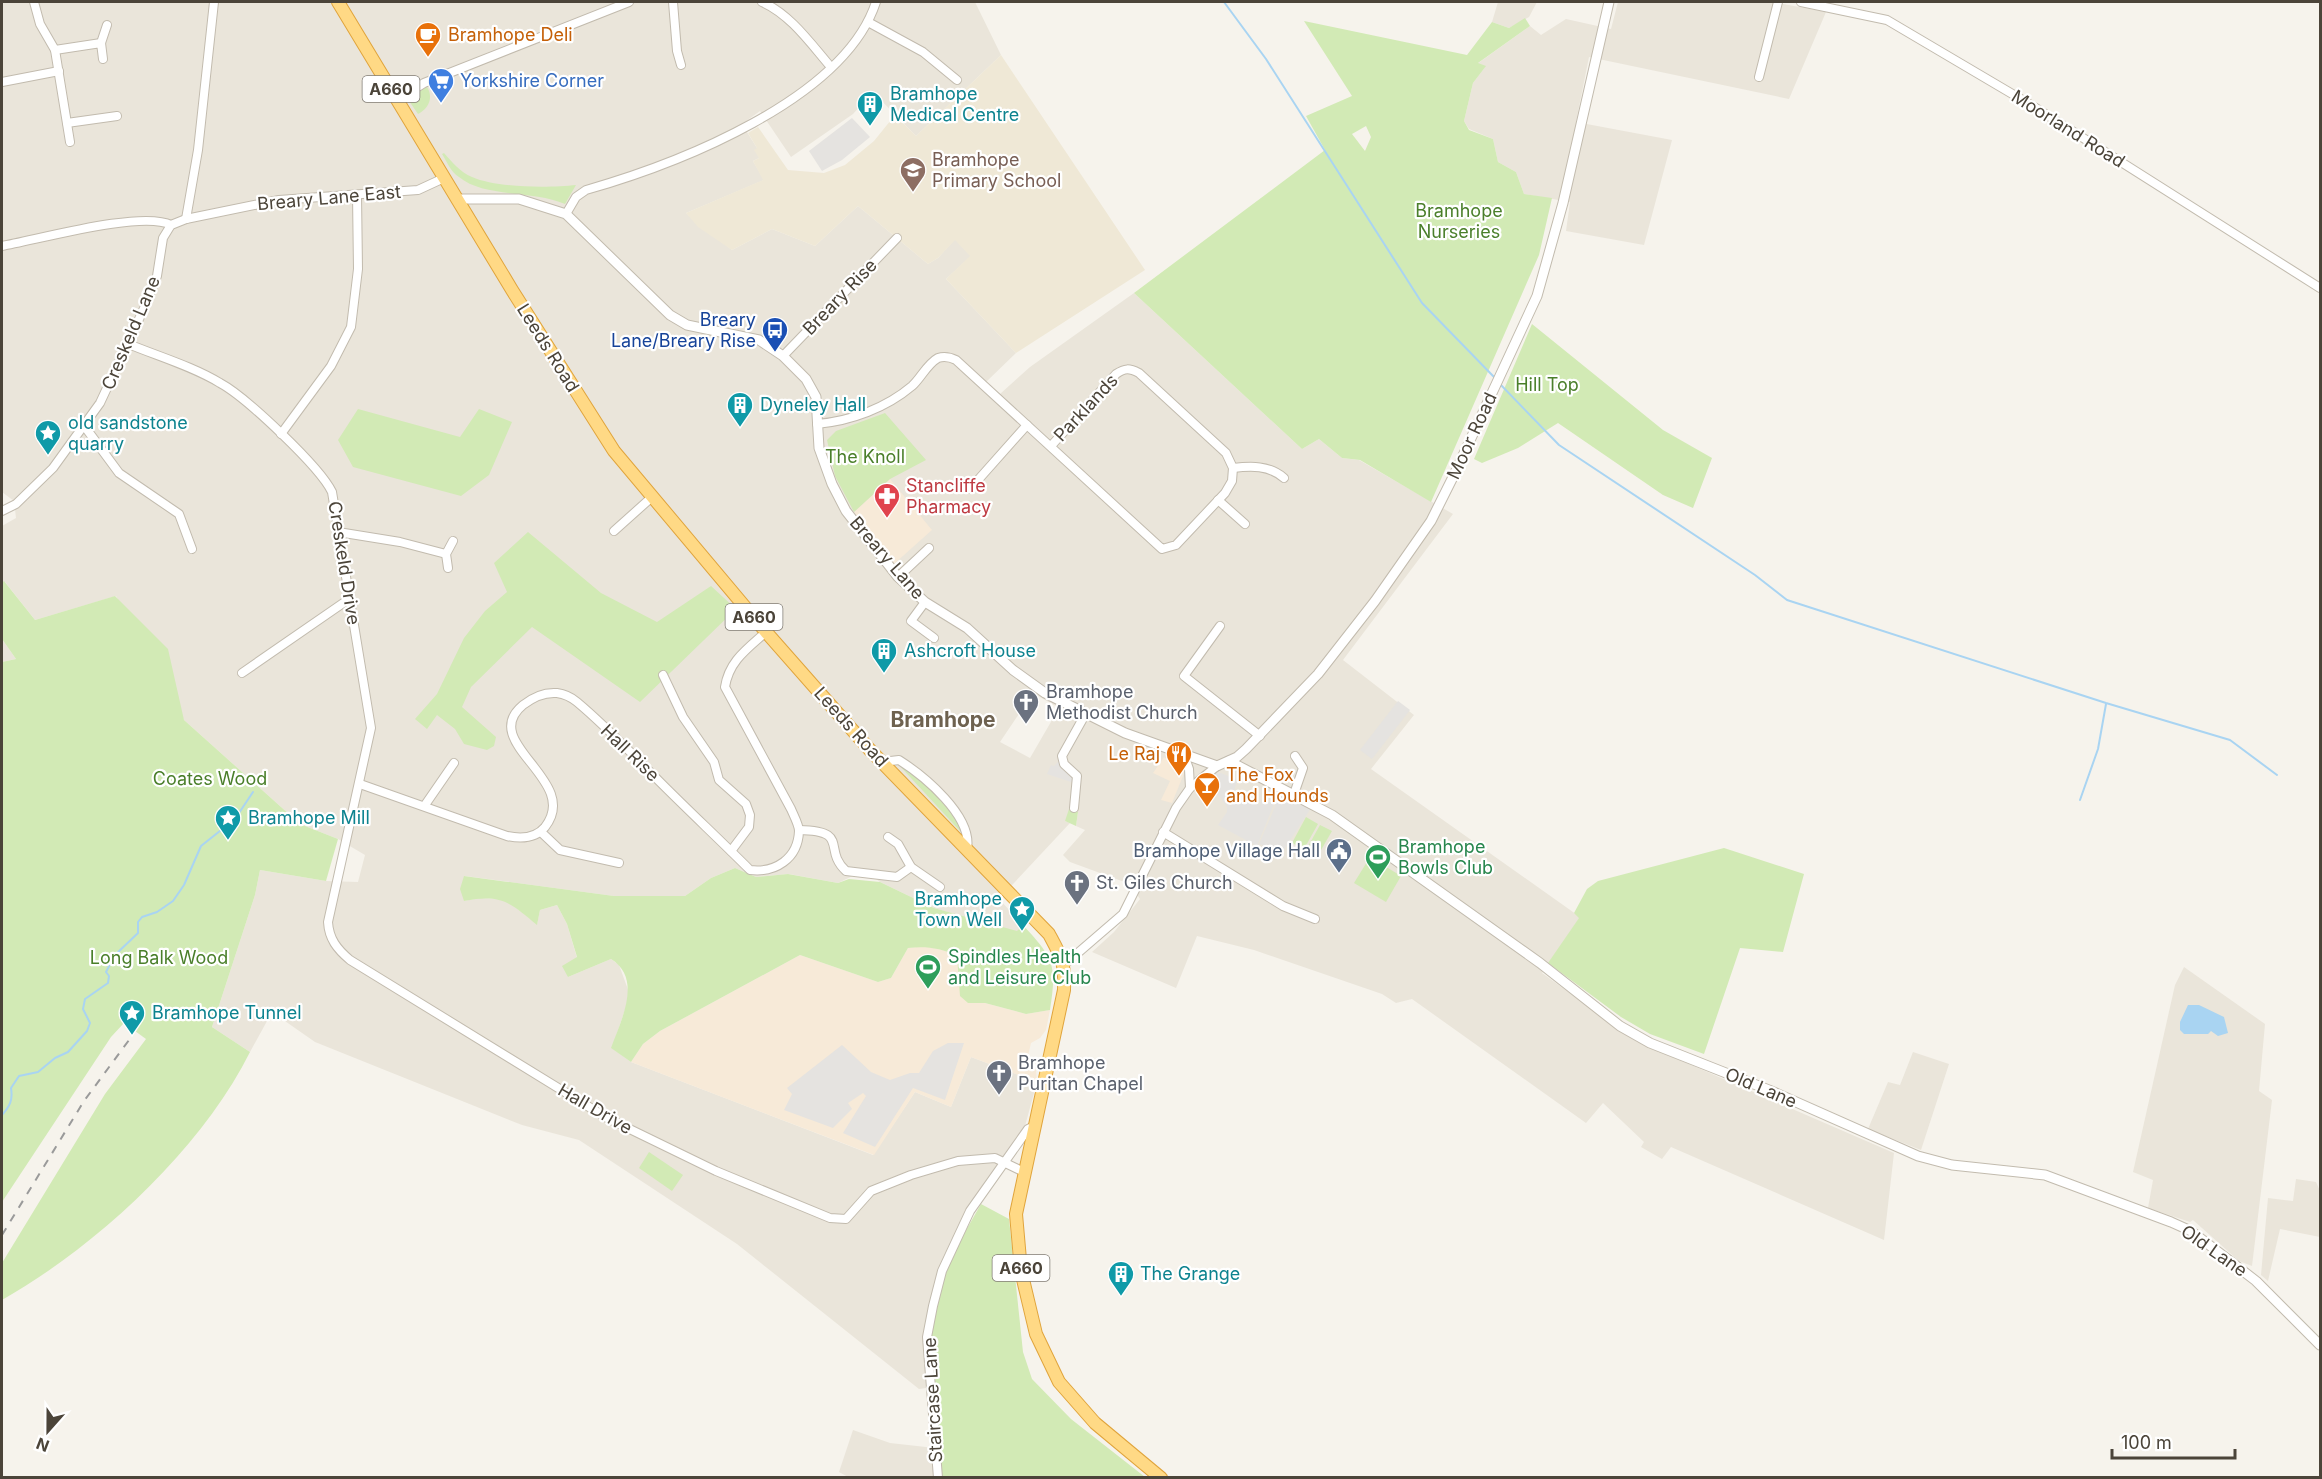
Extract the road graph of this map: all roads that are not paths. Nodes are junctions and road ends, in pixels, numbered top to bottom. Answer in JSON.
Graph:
{"nodes":[{"id":1,"x":34,"y":2,"type":"edge"},
{"id":2,"x":214,"y":2,"type":"edge"},
{"id":3,"x":338,"y":2,"type":"edge"},
{"id":4,"x":629,"y":2,"type":"edge"},
{"id":5,"x":673,"y":2,"type":"edge"},
{"id":6,"x":762,"y":2,"type":"edge"},
{"id":7,"x":876,"y":2,"type":"edge"},
{"id":8,"x":1610,"y":2,"type":"edge"},
{"id":9,"x":1778,"y":2,"type":"edge"},
{"id":10,"x":1801,"y":2,"type":"edge"},
{"id":11,"x":868,"y":22,"type":"junction"},
{"id":12,"x":107,"y":26,"type":"dead end"},
{"id":13,"x":101,"y":43,"type":"junction"},
{"id":14,"x":55,"y":50,"type":"junction"},
{"id":15,"x":103,"y":59,"type":"dead end"},
{"id":16,"x":681,"y":65,"type":"dead end"},
{"id":17,"x":830,"y":66,"type":"junction"},
{"id":18,"x":59,"y":71,"type":"junction"},
{"id":19,"x":1759,"y":77,"type":"dead end"},
{"id":20,"x":957,"y":80,"type":"dead end"},
{"id":21,"x":2,"y":82,"type":"edge"},
{"id":22,"x":397,"y":100,"type":"junction"},
{"id":23,"x":117,"y":116,"type":"dead end"},
{"id":24,"x":67,"y":123,"type":"junction"},
{"id":25,"x":70,"y":142,"type":"dead end"},
{"id":26,"x":444,"y":178,"type":"junction"},
{"id":27,"x":357,"y":195,"type":"junction"},
{"id":28,"x":456,"y":199,"type":"junction"},
{"id":29,"x":566,"y":214,"type":"junction"},
{"id":30,"x":186,"y":219,"type":"junction"},
{"id":31,"x":171,"y":225,"type":"junction"},
{"id":32,"x":897,"y":238,"type":"dead end"},
{"id":33,"x":2,"y":246,"type":"edge"},
{"id":34,"x":2320,"y":288,"type":"edge"},
{"id":35,"x":126,"y":344,"type":"junction"},
{"id":36,"x":783,"y":356,"type":"junction"},
{"id":37,"x":817,"y":424,"type":"junction"},
{"id":38,"x":1027,"y":425,"type":"junction"},
{"id":39,"x":85,"y":427,"type":"junction"},
{"id":40,"x":281,"y":434,"type":"junction"},
{"id":41,"x":1051,"y":447,"type":"junction"},
{"id":42,"x":1233,"y":468,"type":"junction"},
{"id":43,"x":1284,"y":478,"type":"dead end"},
{"id":44,"x":970,"y":489,"type":"dead end"},
{"id":45,"x":652,"y":497,"type":"junction"},
{"id":46,"x":1218,"y":501,"type":"junction"},
{"id":47,"x":2,"y":512,"type":"edge"},
{"id":48,"x":1245,"y":524,"type":"dead end"},
{"id":49,"x":614,"y":531,"type":"dead end"},
{"id":50,"x":338,"y":532,"type":"junction"},
{"id":51,"x":453,"y":541,"type":"dead end"},
{"id":52,"x":929,"y":548,"type":"dead end"},
{"id":53,"x":192,"y":549,"type":"dead end"},
{"id":54,"x":446,"y":554,"type":"junction"},
{"id":55,"x":448,"y":568,"type":"dead end"},
{"id":56,"x":898,"y":577,"type":"junction"},
{"id":57,"x":349,"y":599,"type":"junction"},
{"id":58,"x":925,"y":602,"type":"junction"},
{"id":59,"x":1220,"y":626,"type":"dead end"},
{"id":60,"x":766,"y":632,"type":"junction"},
{"id":61,"x":934,"y":638,"type":"dead end"},
{"id":62,"x":242,"y":673,"type":"dead end"},
{"id":63,"x":663,"y":675,"type":"dead end"},
{"id":64,"x":1086,"y":712,"type":"junction"},
{"id":65,"x":1260,"y":736,"type":"junction"},
{"id":66,"x":1184,"y":755,"type":"junction"},
{"id":67,"x":1295,"y":756,"type":"dead end"},
{"id":68,"x":1229,"y":761,"type":"junction"},
{"id":69,"x":882,"y":762,"type":"junction"},
{"id":70,"x":454,"y":763,"type":"dead end"},
{"id":71,"x":1217,"y":766,"type":"junction"},
{"id":72,"x":360,"y":784,"type":"junction"},
{"id":73,"x":1190,"y":788,"type":"junction"},
{"id":74,"x":1294,"y":794,"type":"junction"},
{"id":75,"x":424,"y":805,"type":"junction"},
{"id":76,"x":1074,"y":808,"type":"dead end"},
{"id":77,"x":799,"y":830,"type":"junction"},
{"id":78,"x":541,"y":832,"type":"junction"},
{"id":79,"x":1163,"y":832,"type":"junction"},
{"id":80,"x":888,"y":837,"type":"dead end"},
{"id":81,"x":967,"y":849,"type":"junction"},
{"id":82,"x":731,"y":851,"type":"junction"},
{"id":83,"x":619,"y":863,"type":"dead end"},
{"id":84,"x":911,"y":867,"type":"junction"},
{"id":85,"x":940,"y":887,"type":"dead end"},
{"id":86,"x":1315,"y":919,"type":"dead end"},
{"id":87,"x":1065,"y":964,"type":"junction"},
{"id":88,"x":1034,"y":1126,"type":"junction"},
{"id":89,"x":1005,"y":1161,"type":"junction"},
{"id":90,"x":1024,"y":1172,"type":"junction"},
{"id":91,"x":2320,"y":1345,"type":"edge"},
{"id":92,"x":938,"y":1478,"type":"edge"},
{"id":93,"x":1161,"y":1478,"type":"edge"}],
"edges":[{"from":1,"to":14,"type":"street"},
{"from":2,"to":30,"type":"street"},
{"from":3,"to":22,"type":"highway","name":"Leeds Road","number":"A660"},
{"from":4,"to":22,"type":"street"},
{"from":5,"to":16,"type":"street"},
{"from":6,"to":17,"type":"street"},
{"from":7,"to":11,"type":"street"},
{"from":8,"to":65,"type":"street","name":"Moor Road"},
{"from":9,"to":19,"type":"street"},
{"from":10,"to":34,"type":"street","name":"Moorland Road"},
{"from":11,"to":17,"type":"street"},
{"from":11,"to":20,"type":"street"},
{"from":12,"to":13,"type":"street"},
{"from":13,"to":14,"type":"street"},
{"from":13,"to":15,"type":"street"},
{"from":14,"to":18,"type":"street"},
{"from":17,"to":29,"type":"street"},
{"from":18,"to":21,"type":"street"},
{"from":18,"to":24,"type":"street"},
{"from":22,"to":26,"type":"highway","name":"Leeds Road","number":"A660"},
{"from":23,"to":24,"type":"street"},
{"from":24,"to":25,"type":"street"},
{"from":26,"to":27,"type":"street","name":"Breary Lane East"},
{"from":26,"to":28,"type":"highway","name":"Leeds Road","number":"A660"},
{"from":27,"to":30,"type":"street","name":"Breary Lane East"},
{"from":27,"to":40,"type":"street"},
{"from":28,"to":29,"type":"street","name":"Breary Lane"},
{"from":28,"to":45,"type":"highway","name":"Leeds Road","number":"A660"},
{"from":29,"to":36,"type":"street","name":"Breary Lane"},
{"from":30,"to":31,"type":"street","name":"Breary Lane East"},
{"from":31,"to":33,"type":"street","name":"Breary Lane East"},
{"from":31,"to":35,"type":"street","name":"Creskeld Lane"},
{"from":32,"to":36,"type":"street","name":"Breary Rise"},
{"from":35,"to":39,"type":"street","name":"Creskeld Lane"},
{"from":35,"to":40,"type":"street","name":"Creskeld Drive"},
{"from":36,"to":37,"type":"street","name":"Breary Lane"},
{"from":37,"to":38,"type":"street"},
{"from":37,"to":56,"type":"street","name":"Breary Lane"},
{"from":38,"to":41,"type":"street"},
{"from":38,"to":44,"type":"street"},
{"from":39,"to":47,"type":"street","name":"Creskeld Lane"},
{"from":39,"to":53,"type":"street"},
{"from":40,"to":50,"type":"street","name":"Creskeld Drive"},
{"from":41,"to":42,"type":"street","name":"Parklands"},
{"from":41,"to":46,"type":"street","name":"Parklands"},
{"from":42,"to":43,"type":"street"},
{"from":42,"to":46,"type":"street","name":"Parklands"},
{"from":45,"to":49,"type":"street"},
{"from":45,"to":60,"type":"highway","name":"Leeds Road","number":"A660"},
{"from":46,"to":48,"type":"street"},
{"from":50,"to":54,"type":"street"},
{"from":50,"to":57,"type":"street","name":"Creskeld Drive"},
{"from":51,"to":54,"type":"street"},
{"from":52,"to":56,"type":"street"},
{"from":54,"to":55,"type":"street"},
{"from":56,"to":58,"type":"street","name":"Breary Lane"},
{"from":57,"to":62,"type":"street"},
{"from":57,"to":72,"type":"street","name":"Creskeld Drive"},
{"from":58,"to":61,"type":"street"},
{"from":58,"to":64,"type":"street","name":"Breary Lane"},
{"from":59,"to":65,"type":"street"},
{"from":60,"to":69,"type":"highway","name":"Leeds Road","number":"A660"},
{"from":60,"to":77,"type":"street"},
{"from":63,"to":82,"type":"street"},
{"from":64,"to":66,"type":"street","name":"Breary Lane"},
{"from":64,"to":76,"type":"street"},
{"from":65,"to":68,"type":"street","name":"Moor Road"},
{"from":66,"to":71,"type":"street","name":"Breary Lane"},
{"from":66,"to":73,"type":"street"},
{"from":67,"to":74,"type":"street"},
{"from":68,"to":71,"type":"street","name":"Moor Road"},
{"from":68,"to":74,"type":"street","name":"Old Lane"},
{"from":69,"to":81,"type":"highway","name":"Leeds Road","number":"A660"},
{"from":69,"to":81,"type":"street"},
{"from":70,"to":75,"type":"street"},
{"from":71,"to":73,"type":"street"},
{"from":72,"to":75,"type":"street"},
{"from":72,"to":89,"type":"street","name":"Hall Drive"},
{"from":73,"to":79,"type":"street"},
{"from":74,"to":91,"type":"street","name":"Old Lane"},
{"from":75,"to":78,"type":"street"},
{"from":77,"to":82,"type":"street","name":"Hall Rise"},
{"from":77,"to":84,"type":"street"},
{"from":78,"to":82,"type":"street","name":"Hall Rise"},
{"from":78,"to":83,"type":"street"},
{"from":79,"to":86,"type":"street"},
{"from":79,"to":87,"type":"street"},
{"from":80,"to":84,"type":"street"},
{"from":81,"to":87,"type":"highway","name":"Leeds Road","number":"A660"},
{"from":84,"to":85,"type":"street"},
{"from":87,"to":88,"type":"highway","number":"A660"},
{"from":88,"to":89,"type":"street","name":"Staircase Lane"},
{"from":88,"to":90,"type":"highway","number":"A660"},
{"from":89,"to":90,"type":"street","name":"Hall Drive"},
{"from":89,"to":92,"type":"street","name":"Staircase Lane"},
{"from":90,"to":93,"type":"highway","number":"A660"}]}
